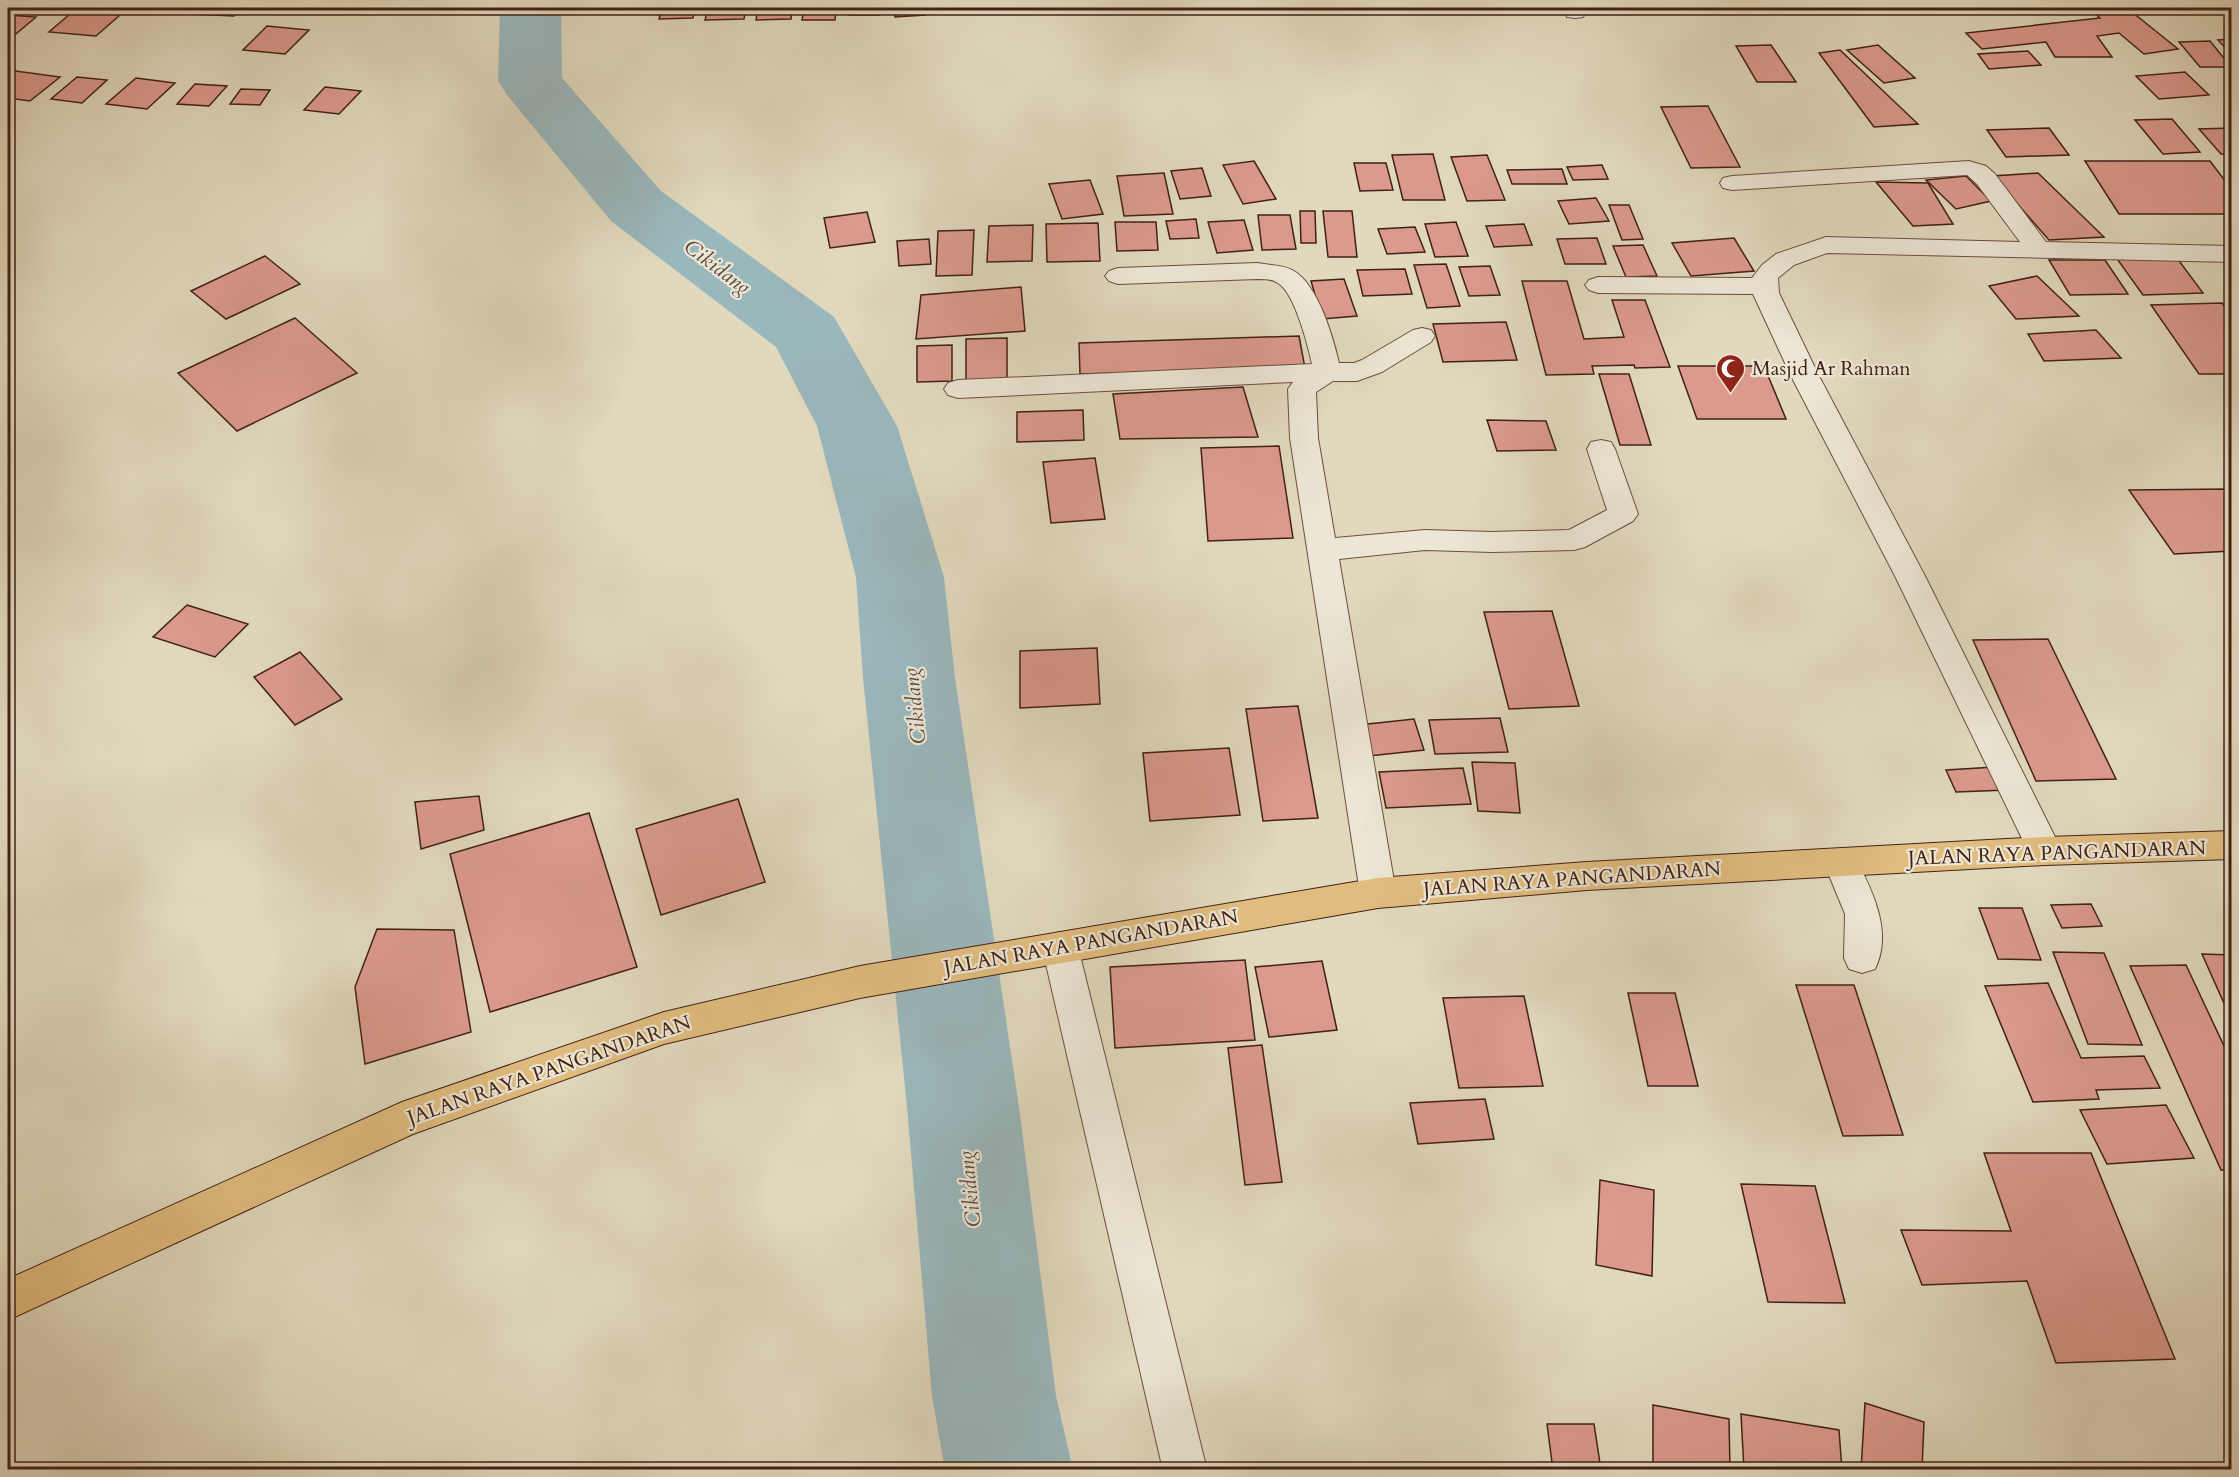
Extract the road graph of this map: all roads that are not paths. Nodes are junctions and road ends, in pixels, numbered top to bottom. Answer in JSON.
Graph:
{"nodes":[{"id":1,"x":1732,"y":183,"type":"dead end"},
{"id":2,"x":2039,"y":250,"type":"junction"},
{"id":3,"x":2232,"y":254,"type":"edge"},
{"id":4,"x":1118,"y":276,"type":"dead end"},
{"id":5,"x":1598,"y":285,"type":"dead end"},
{"id":6,"x":1766,"y":286,"type":"junction"},
{"id":7,"x":1422,"y":336,"type":"dead end"},
{"id":8,"x":1327,"y":372,"type":"junction"},
{"id":9,"x":958,"y":388,"type":"dead end"},
{"id":10,"x":1601,"y":449,"type":"dead end"},
{"id":11,"x":1322,"y":550,"type":"junction"},
{"id":12,"x":2232,"y":845,"type":"edge"},
{"id":13,"x":2045,"y":851,"type":"junction"},
{"id":14,"x":1841,"y":862,"type":"junction"},
{"id":15,"x":1378,"y":893,"type":"junction"},
{"id":16,"x":1060,"y":947,"type":"junction"},
{"id":17,"x":1862,"y":958,"type":"dead end"},
{"id":18,"x":8,"y":1300,"type":"edge"},
{"id":19,"x":1185,"y":1470,"type":"edge"}],
"edges":[{"from":1,"to":2,"type":"street"},
{"from":2,"to":3,"type":"street"},
{"from":2,"to":6,"type":"street"},
{"from":4,"to":8,"type":"street"},
{"from":5,"to":6,"type":"street"},
{"from":6,"to":13,"type":"street"},
{"from":7,"to":8,"type":"street"},
{"from":8,"to":9,"type":"street"},
{"from":8,"to":11,"type":"street"},
{"from":10,"to":11,"type":"street"},
{"from":11,"to":15,"type":"street"},
{"from":12,"to":13,"type":"highway","name":"JALAN RAYA PANGANDARAN"},
{"from":13,"to":14,"type":"highway","name":"JALAN RAYA PANGANDARAN"},
{"from":14,"to":15,"type":"highway","name":"JALAN RAYA PANGANDARAN"},
{"from":14,"to":17,"type":"street"},
{"from":15,"to":16,"type":"highway","name":"JALAN RAYA PANGANDARAN"},
{"from":16,"to":18,"type":"highway","name":"JALAN RAYA PANGANDARAN"},
{"from":16,"to":19,"type":"street"}]}
